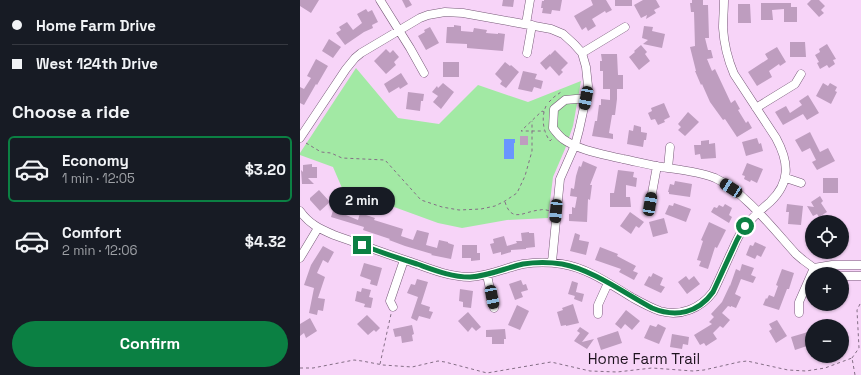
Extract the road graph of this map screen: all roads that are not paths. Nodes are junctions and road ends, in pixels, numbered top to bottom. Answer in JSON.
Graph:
{"nodes":[{"id":1,"x":380,"y":0,"type":"edge"},
{"id":2,"x":530,"y":0,"type":"edge"},
{"id":3,"x":724,"y":0,"type":"edge"},
{"id":4,"x":529,"y":25,"type":"junction"},
{"id":5,"x":625,"y":27,"type":"dead end"},
{"id":6,"x":399,"y":30,"type":"junction"},
{"id":7,"x":526,"y":53,"type":"dead end"},
{"id":8,"x":582,"y":53,"type":"junction"},
{"id":9,"x":424,"y":73,"type":"dead end"},
{"id":10,"x":801,"y":74,"type":"dead end"},
{"id":11,"x":586,"y":98,"type":"junction"},
{"id":12,"x":756,"y":108,"type":"junction"},
{"id":13,"x":302,"y":140,"type":"edge"},
{"id":14,"x":574,"y":145,"type":"junction"},
{"id":15,"x":670,"y":148,"type":"dead end"},
{"id":16,"x":657,"y":166,"type":"junction"},
{"id":17,"x":668,"y":168,"type":"junction"},
{"id":18,"x":786,"y":178,"type":"junction"},
{"id":19,"x":800,"y":183,"type":"dead end"},
{"id":20,"x":650,"y":204,"type":"dead end"},
{"id":21,"x":300,"y":211,"type":"edge"},
{"id":22,"x":758,"y":212,"type":"junction"},
{"id":23,"x":318,"y":228,"type":"junction"},
{"id":24,"x":300,"y":258,"type":"edge"},
{"id":25,"x":404,"y":260,"type":"junction"},
{"id":26,"x":552,"y":262,"type":"junction"},
{"id":27,"x":861,"y":265,"type":"edge"},
{"id":28,"x":813,"y":267,"type":"edge"},
{"id":29,"x":820,"y":267,"type":"edge"},
{"id":30,"x":487,"y":275,"type":"junction"},
{"id":31,"x":849,"y":276,"type":"edge"},
{"id":32,"x":861,"y":276,"type":"edge"},
{"id":33,"x":608,"y":283,"type":"junction"},
{"id":34,"x":805,"y":288,"type":"edge"},
{"id":35,"x":393,"y":307,"type":"road end"},
{"id":36,"x":494,"y":308,"type":"dead end"},
{"id":37,"x":799,"y":313,"type":"dead end"},
{"id":38,"x":598,"y":314,"type":"dead end"}],
"edges":[{"from":1,"to":6,"type":"street"},
{"from":2,"to":4,"type":"street"},
{"from":3,"to":12,"type":"street"},
{"from":4,"to":6,"type":"street"},
{"from":4,"to":7,"type":"street"},
{"from":4,"to":8,"type":"street"},
{"from":5,"to":8,"type":"street"},
{"from":6,"to":9,"type":"street"},
{"from":6,"to":13,"type":"street"},
{"from":8,"to":11,"type":"street"},
{"from":10,"to":12,"type":"street"},
{"from":11,"to":14,"type":"street"},
{"from":11,"to":14,"type":"street"},
{"from":12,"to":18,"type":"street"},
{"from":14,"to":16,"type":"street"},
{"from":14,"to":26,"type":"street"},
{"from":15,"to":17,"type":"street"},
{"from":16,"to":17,"type":"street"},
{"from":16,"to":20,"type":"street"},
{"from":17,"to":22,"type":"street"},
{"from":18,"to":19,"type":"street"},
{"from":18,"to":22,"type":"street"},
{"from":21,"to":23,"type":"street"},
{"from":22,"to":28,"type":"street"},
{"from":22,"to":33,"type":"street"},
{"from":23,"to":24,"type":"street"},
{"from":23,"to":25,"type":"street"},
{"from":25,"to":30,"type":"street"},
{"from":25,"to":35,"type":"street"},
{"from":26,"to":30,"type":"street"},
{"from":26,"to":33,"type":"street"},
{"from":27,"to":29,"type":"street"},
{"from":30,"to":36,"type":"street"},
{"from":31,"to":32,"type":"street"},
{"from":33,"to":38,"type":"street"},
{"from":34,"to":37,"type":"street"}]}
